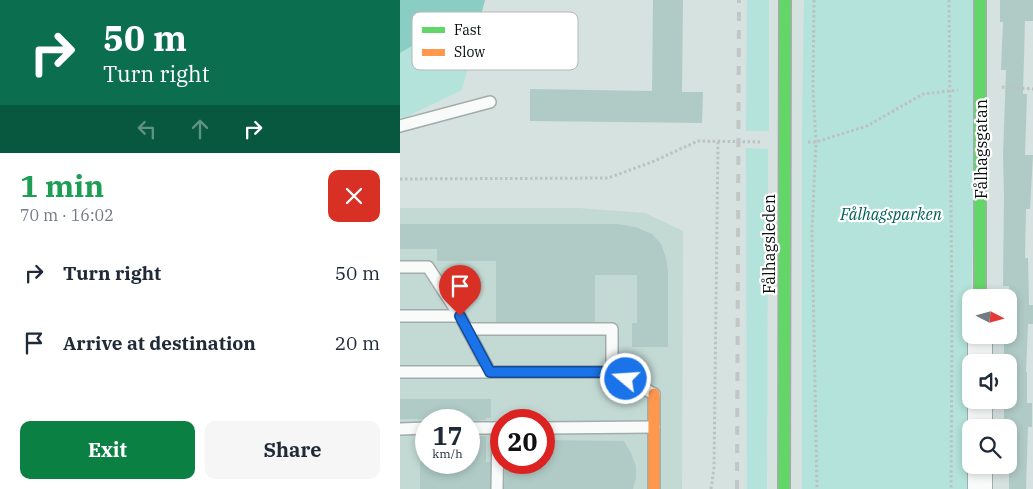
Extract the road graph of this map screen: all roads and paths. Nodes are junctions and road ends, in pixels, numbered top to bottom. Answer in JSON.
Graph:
{"nodes":[{"id":1,"x":785,"y":0,"type":"edge"},
{"id":2,"x":814,"y":0,"type":"edge"},
{"id":3,"x":950,"y":0,"type":"edge"},
{"id":4,"x":980,"y":0,"type":"edge"},
{"id":5,"x":981,"y":85,"type":"junction"},
{"id":6,"x":1033,"y":89,"type":"edge"},
{"id":7,"x":950,"y":92,"type":"junction"},
{"id":8,"x":490,"y":102,"type":"dead end"},
{"id":9,"x":400,"y":126,"type":"edge"},
{"id":10,"x":718,"y":142,"type":"junction"},
{"id":11,"x":786,"y":142,"type":"junction"},
{"id":12,"x":816,"y":142,"type":"junction"},
{"id":13,"x":400,"y":179,"type":"edge"},
{"id":14,"x":400,"y":266,"type":"edge"},
{"id":15,"x":980,"y":289,"type":"edge"},
{"id":16,"x":400,"y":316,"type":"edge"},
{"id":17,"x":460,"y":316,"type":"junction"},
{"id":18,"x":467,"y":329,"type":"junction"},
{"id":19,"x":400,"y":372,"type":"edge"},
{"id":20,"x":490,"y":372,"type":"junction"},
{"id":21,"x":612,"y":372,"type":"junction"},
{"id":22,"x":654,"y":394,"type":"joint"},
{"id":23,"x":654,"y":427,"type":"junction"},
{"id":24,"x":415,"y":428,"type":"edge"},
{"id":25,"x":555,"y":428,"type":"edge"},
{"id":26,"x":400,"y":429,"type":"edge"},
{"id":27,"x":498,"y":474,"type":"edge"},
{"id":28,"x":980,"y":474,"type":"edge"},
{"id":29,"x":497,"y":489,"type":"edge"},
{"id":30,"x":654,"y":489,"type":"edge"},
{"id":31,"x":711,"y":489,"type":"edge"},
{"id":32,"x":784,"y":489,"type":"edge"},
{"id":33,"x":817,"y":489,"type":"edge"},
{"id":34,"x":951,"y":489,"type":"edge"},
{"id":35,"x":980,"y":489,"type":"edge"}],
"edges":[{"from":1,"to":11,"type":"main road","name":"Fålhagsleden"},
{"from":2,"to":12,"type":"path"},
{"from":3,"to":7,"type":"path"},
{"from":4,"to":5,"type":"main road","name":"Fålhagsgatan"},
{"from":5,"to":6,"type":"path"},
{"from":5,"to":7,"type":"path"},
{"from":5,"to":15,"type":"main road","name":"Fålhagsgatan"},
{"from":7,"to":12,"type":"path"},
{"from":7,"to":34,"type":"path"},
{"from":8,"to":9,"type":"lane"},
{"from":10,"to":11,"type":"path"},
{"from":10,"to":13,"type":"path"},
{"from":10,"to":31,"type":"path"},
{"from":11,"to":12,"type":"path"},
{"from":11,"to":32,"type":"main road","name":"Fålhagsleden"},
{"from":12,"to":33,"type":"path"},
{"from":14,"to":17,"type":"lane"},
{"from":16,"to":17,"type":"lane"},
{"from":17,"to":18,"type":"lane"},
{"from":18,"to":20,"type":"lane"},
{"from":18,"to":21,"type":"lane"},
{"from":19,"to":20,"type":"lane"},
{"from":20,"to":21,"type":"lane"},
{"from":21,"to":22,"type":"lane"},
{"from":22,"to":23,"type":"main road"},
{"from":23,"to":25,"type":"lane"},
{"from":23,"to":30,"type":"main road"},
{"from":24,"to":26,"type":"lane"},
{"from":27,"to":29,"type":"lane"},
{"from":28,"to":35,"type":"street"}]}
